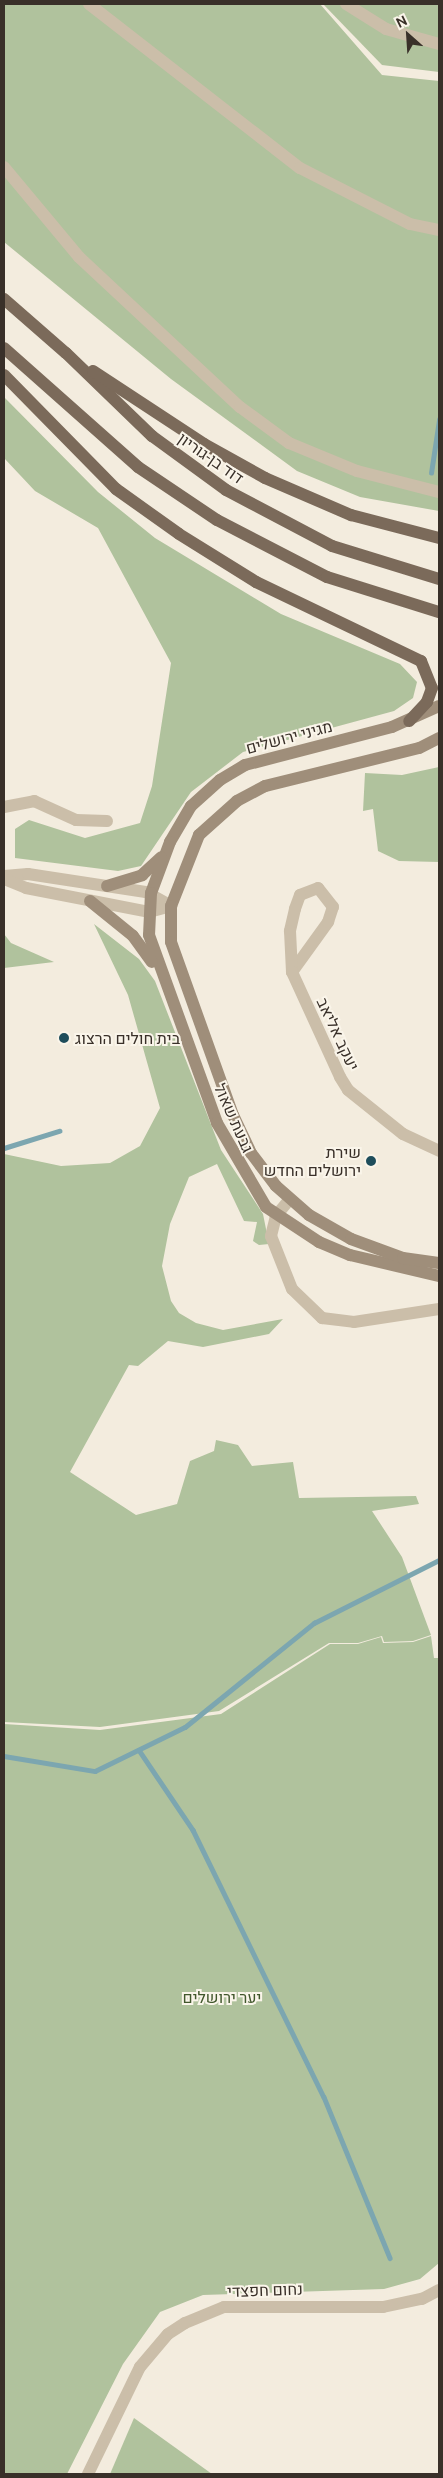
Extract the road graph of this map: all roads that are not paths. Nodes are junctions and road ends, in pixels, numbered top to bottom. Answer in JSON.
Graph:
{"nodes":[{"id":1,"x":89,"y":4,"type":"edge"},
{"id":2,"x":346,"y":4,"type":"edge"},
{"id":3,"x":439,"y":44,"type":"edge"},
{"id":4,"x":4,"y":167,"type":"edge"},
{"id":5,"x":439,"y":230,"type":"edge"},
{"id":6,"x":4,"y":299,"type":"edge"},
{"id":7,"x":4,"y":348,"type":"edge"},
{"id":8,"x":66,"y":353,"type":"junction"},
{"id":9,"x":4,"y":375,"type":"edge"},
{"id":10,"x":439,"y":492,"type":"edge"},
{"id":11,"x":439,"y":538,"type":"edge"},
{"id":12,"x":439,"y":579,"type":"edge"},
{"id":13,"x":439,"y":612,"type":"edge"},
{"id":14,"x":439,"y":706,"type":"edge"},
{"id":15,"x":409,"y":721,"type":"junction"},
{"id":16,"x":439,"y":738,"type":"edge"},
{"id":17,"x":4,"y":807,"type":"edge"},
{"id":18,"x":107,"y":821,"type":"dead end"},
{"id":19,"x":170,"y":842,"type":"junction"},
{"id":20,"x":4,"y":877,"type":"edge"},
{"id":21,"x":107,"y":886,"type":"junction"},
{"id":22,"x":151,"y":893,"type":"junction"},
{"id":23,"x":90,"y":901,"type":"junction"},
{"id":24,"x":171,"y":906,"type":"junction"},
{"id":25,"x":149,"y":912,"type":"junction"},
{"id":26,"x":292,"y":972,"type":"junction"},
{"id":27,"x":161,"y":978,"type":"junction"},
{"id":28,"x":439,"y":1151,"type":"edge"},
{"id":29,"x":289,"y":1200,"type":"junction"},
{"id":30,"x":276,"y":1216,"type":"junction"},
{"id":31,"x":439,"y":1263,"type":"edge"},
{"id":32,"x":439,"y":1276,"type":"edge"},
{"id":33,"x":439,"y":1309,"type":"edge"},
{"id":34,"x":439,"y":2290,"type":"edge"},
{"id":35,"x":88,"y":2474,"type":"edge"}],
"edges":[{"from":1,"to":5,"type":"street"},
{"from":2,"to":3,"type":"street"},
{"from":4,"to":10,"type":"street"},
{"from":6,"to":8,"type":"main road","name":"דוד בן-גוריון"},
{"from":7,"to":13,"type":"main road"},
{"from":8,"to":11,"type":"main road"},
{"from":8,"to":12,"type":"main road","name":"דוד בן-גוריון"},
{"from":9,"to":15,"type":"main road"},
{"from":14,"to":15,"type":"street","name":"מגיני ירושלים"},
{"from":15,"to":19,"type":"street","name":"מגיני ירושלים"},
{"from":16,"to":24,"type":"street"},
{"from":17,"to":18,"type":"street"},
{"from":19,"to":21,"type":"street"},
{"from":19,"to":22,"type":"street","name":"מגיני ירושלים"},
{"from":20,"to":21,"type":"street"},
{"from":20,"to":23,"type":"street"},
{"from":21,"to":22,"type":"street"},
{"from":22,"to":24,"type":"street"},
{"from":22,"to":25,"type":"street","name":"גבעת שאול"},
{"from":23,"to":25,"type":"street"},
{"from":23,"to":27,"type":"street"},
{"from":24,"to":25,"type":"street"},
{"from":24,"to":29,"type":"street","name":"גבעת שאול"},
{"from":25,"to":27,"type":"street","name":"גבעת שאול"},
{"from":26,"to":26,"type":"street","name":"יעקב אליאב"},
{"from":26,"to":28,"type":"street","name":"יעקב אליאב"},
{"from":27,"to":30,"type":"street","name":"גבעת שאול"},
{"from":29,"to":30,"type":"street"},
{"from":29,"to":31,"type":"street","name":"גבעת שאול"},
{"from":30,"to":32,"type":"street","name":"גבעת שאול"},
{"from":30,"to":33,"type":"street"},
{"from":34,"to":35,"type":"street","name":"נחום חפצדי"}]}
